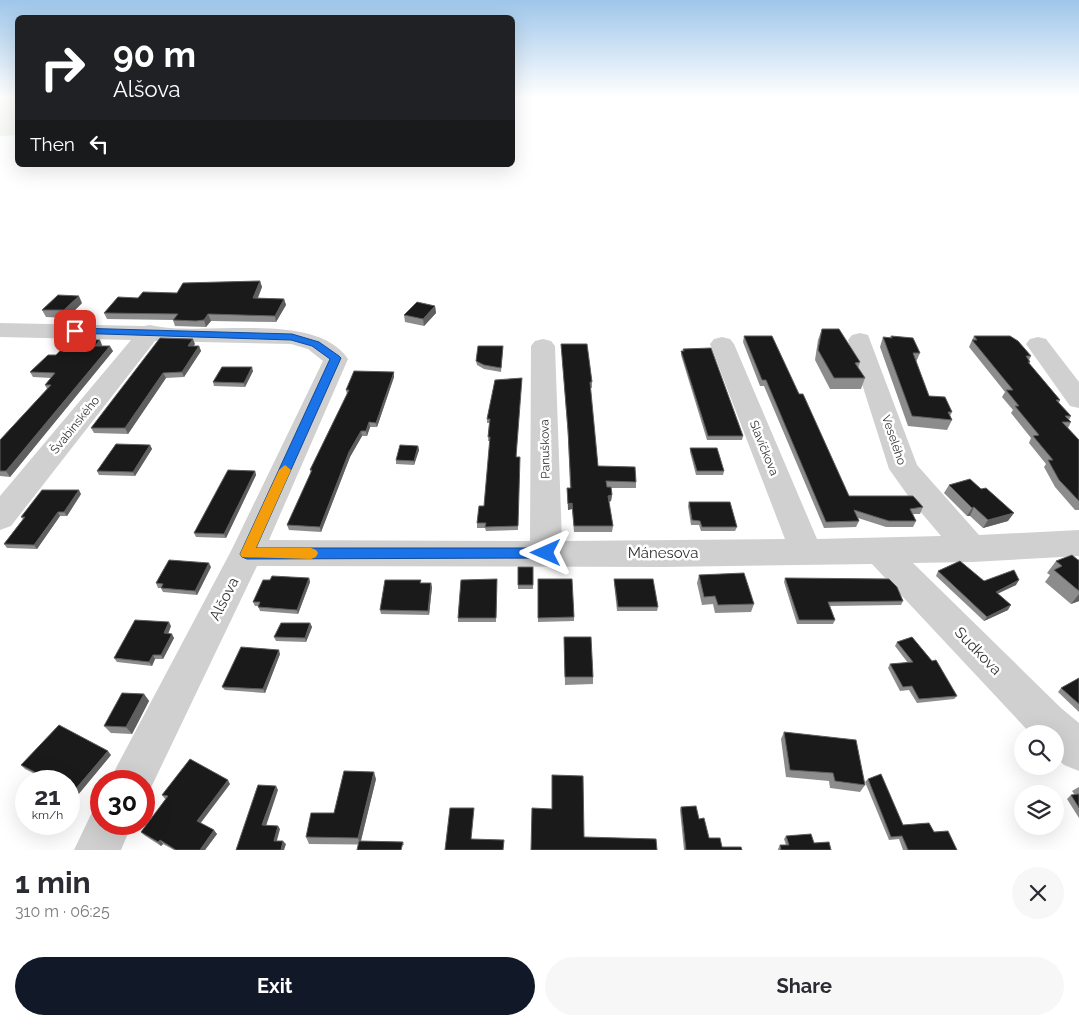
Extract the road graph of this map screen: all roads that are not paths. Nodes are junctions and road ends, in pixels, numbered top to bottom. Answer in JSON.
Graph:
{"nodes":[{"id":1,"x":0,"y":330,"type":"edge"},
{"id":2,"x":150,"y":332,"type":"junction"},
{"id":3,"x":860,"y":340,"type":"dead end"},
{"id":4,"x":722,"y":344,"type":"dead end"},
{"id":5,"x":1038,"y":344,"type":"dead end"},
{"id":6,"x":543,"y":346,"type":"dead end"},
{"id":7,"x":1079,"y":400,"type":"edge"},
{"id":8,"x":0,"y":518,"type":"edge"},
{"id":9,"x":1079,"y":543,"type":"edge"},
{"id":10,"x":972,"y":549,"type":"junction"},
{"id":11,"x":880,"y":551,"type":"junction"},
{"id":12,"x":806,"y":552,"type":"junction"},
{"id":13,"x":546,"y":553,"type":"junction"},
{"id":14,"x":247,"y":554,"type":"junction"},
{"id":15,"x":1079,"y":750,"type":"edge"},
{"id":16,"x":138,"y":770,"type":"edge"},
{"id":17,"x":104,"y":835,"type":"edge"},
{"id":18,"x":97,"y":850,"type":"edge"}],
"edges":[{"from":1,"to":2,"type":"street"},
{"from":2,"to":8,"type":"street","name":"Švabinského"},
{"from":2,"to":14,"type":"street","name":"Alšova"},
{"from":3,"to":10,"type":"street","name":"Veselého"},
{"from":4,"to":12,"type":"street","name":"Slavíčkova"},
{"from":5,"to":7,"type":"street"},
{"from":6,"to":13,"type":"street","name":"Panuškova"},
{"from":9,"to":10,"type":"street","name":"Mánesova"},
{"from":10,"to":11,"type":"street","name":"Mánesova"},
{"from":11,"to":12,"type":"street","name":"Mánesova"},
{"from":11,"to":15,"type":"street","name":"Sudkova"},
{"from":12,"to":13,"type":"street","name":"Mánesova"},
{"from":13,"to":14,"type":"street","name":"Mánesova"},
{"from":14,"to":16,"type":"street","name":"Alšova"},
{"from":17,"to":18,"type":"street"}]}
